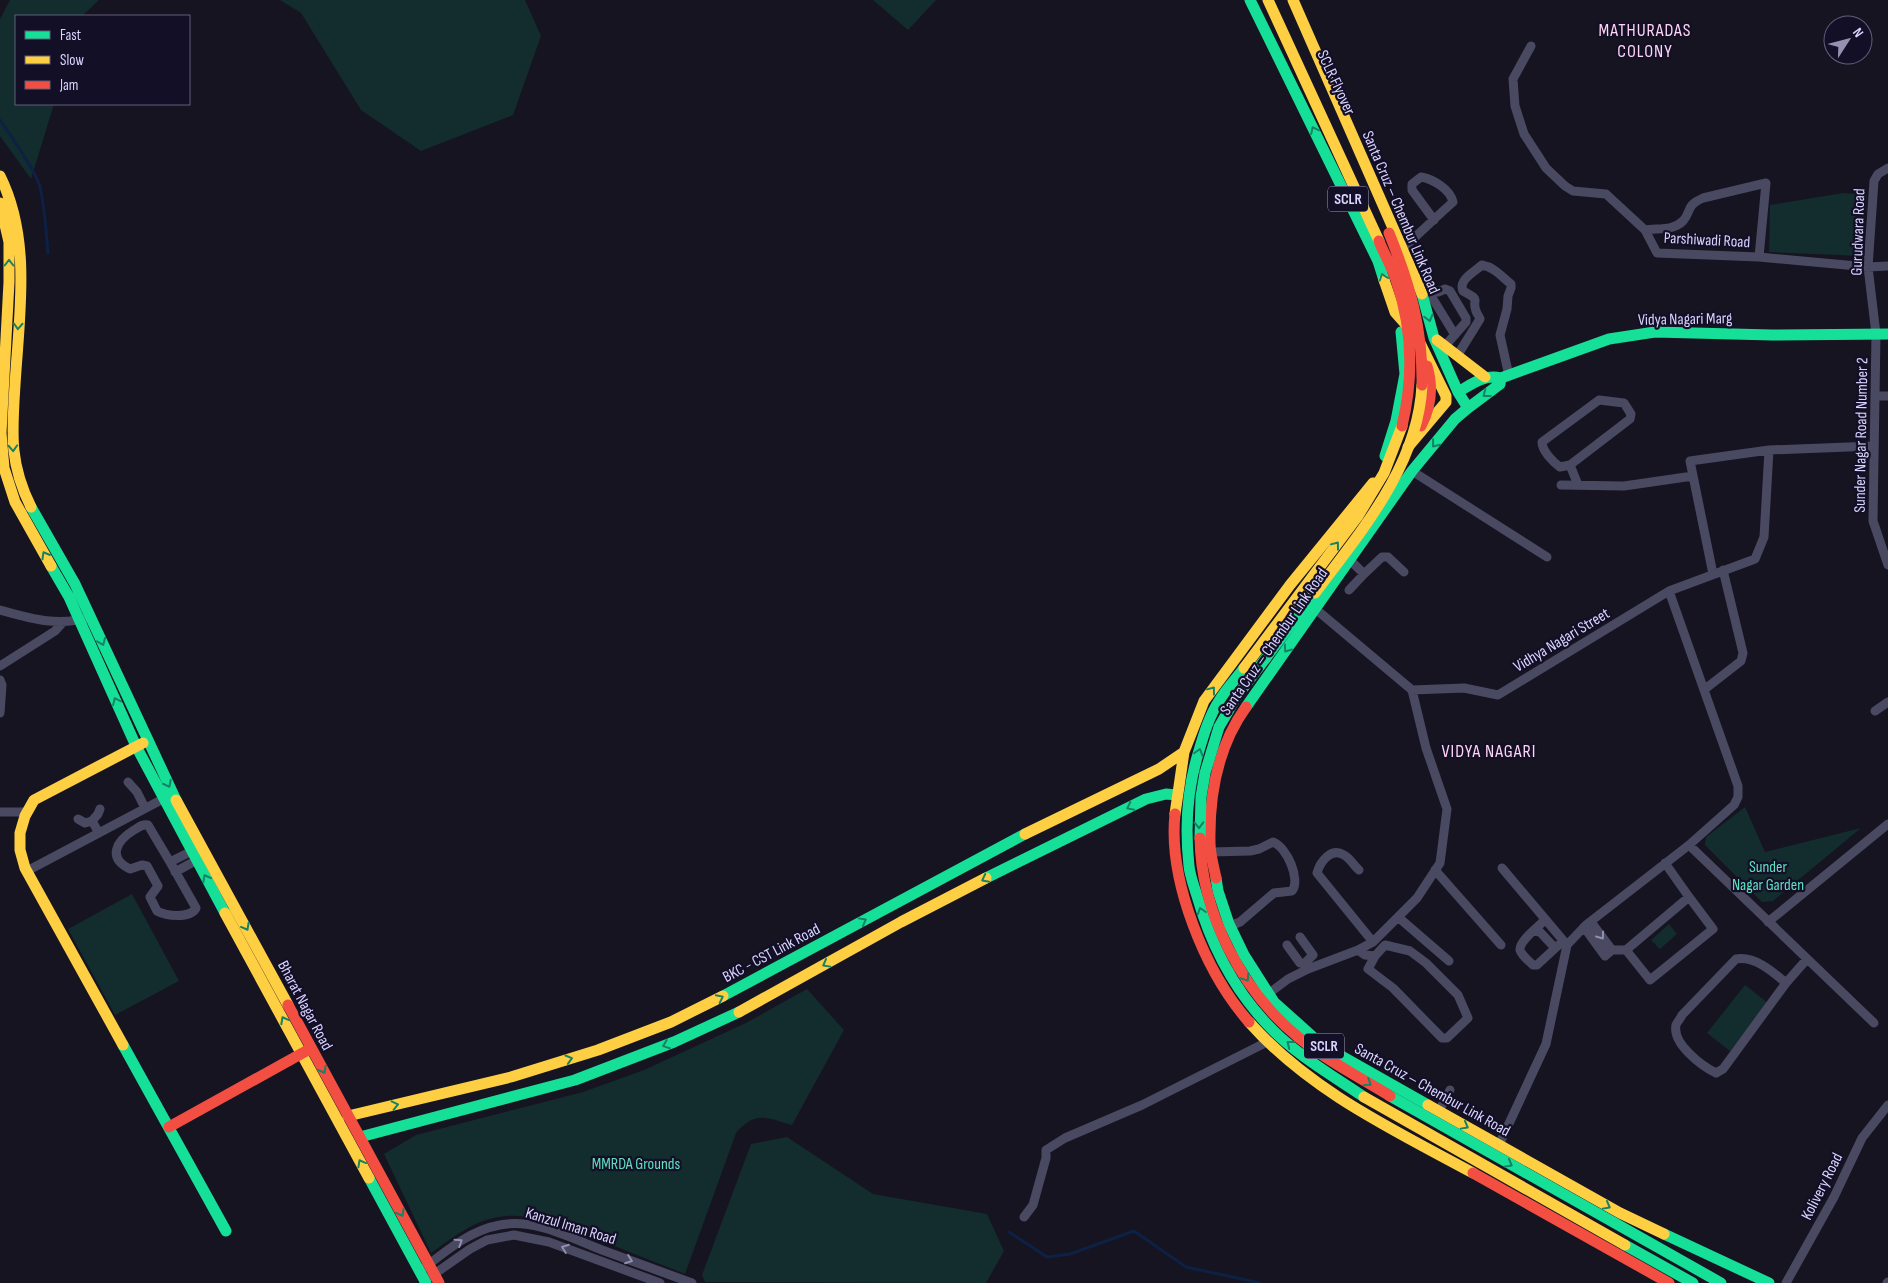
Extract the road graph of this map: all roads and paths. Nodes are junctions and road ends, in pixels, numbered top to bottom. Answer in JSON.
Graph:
{"nodes":[{"id":1,"x":1250,"y":0,"type":"edge"},
{"id":2,"x":1268,"y":0,"type":"edge"},
{"id":3,"x":1281,"y":0,"type":"edge"},
{"id":4,"x":1292,"y":0,"type":"edge"},
{"id":5,"x":1531,"y":46,"type":"dead end"},
{"id":6,"x":1888,"y":168,"type":"edge"},
{"id":7,"x":0,"y":176,"type":"edge"},
{"id":8,"x":0,"y":203,"type":"edge"},
{"id":9,"x":1434,"y":220,"type":"junction"},
{"id":10,"x":1645,"y":230,"type":"junction"},
{"id":11,"x":1403,"y":248,"type":"junction"},
{"id":12,"x":1760,"y":257,"type":"junction"},
{"id":13,"x":1888,"y":266,"type":"edge"},
{"id":14,"x":1868,"y":267,"type":"junction"},
{"id":15,"x":15,"y":282,"type":"junction"},
{"id":16,"x":1431,"y":296,"type":"junction"},
{"id":17,"x":1395,"y":311,"type":"junction"},
{"id":18,"x":1876,"y":334,"type":"junction"},
{"id":19,"x":1888,"y":334,"type":"edge"},
{"id":20,"x":1455,"y":335,"type":"junction"},
{"id":21,"x":1417,"y":337,"type":"junction"},
{"id":22,"x":1434,"y":338,"type":"junction"},
{"id":23,"x":1444,"y":347,"type":"junction"},
{"id":24,"x":1457,"y":356,"type":"junction"},
{"id":25,"x":1485,"y":377,"type":"junction"},
{"id":26,"x":1505,"y":377,"type":"junction"},
{"id":27,"x":1458,"y":392,"type":"junction"},
{"id":28,"x":1876,"y":396,"type":"junction"},
{"id":29,"x":1888,"y":396,"type":"edge"},
{"id":30,"x":1446,"y":402,"type":"junction"},
{"id":31,"x":1468,"y":408,"type":"junction"},
{"id":32,"x":1455,"y":419,"type":"junction"},
{"id":33,"x":1874,"y":446,"type":"junction"},
{"id":34,"x":1405,"y":450,"type":"junction"},
{"id":35,"x":1769,"y":450,"type":"junction"},
{"id":36,"x":1570,"y":464,"type":"junction"},
{"id":37,"x":1412,"y":471,"type":"junction"},
{"id":38,"x":1693,"y":476,"type":"junction"},
{"id":39,"x":1561,"y":485,"type":"dead end"},
{"id":40,"x":1578,"y":485,"type":"junction"},
{"id":41,"x":1365,"y":492,"type":"junction"},
{"id":42,"x":1547,"y":557,"type":"dead end"},
{"id":43,"x":1350,"y":560,"type":"junction"},
{"id":44,"x":1888,"y":565,"type":"edge"},
{"id":45,"x":1723,"y":570,"type":"junction"},
{"id":46,"x":1404,"y":572,"type":"dead end"},
{"id":47,"x":1364,"y":574,"type":"junction"},
{"id":48,"x":1713,"y":574,"type":"junction"},
{"id":49,"x":1290,"y":585,"type":"junction"},
{"id":50,"x":1349,"y":590,"type":"dead end"},
{"id":51,"x":1669,"y":591,"type":"junction"},
{"id":52,"x":1315,"y":609,"type":"junction"},
{"id":53,"x":0,"y":610,"type":"edge"},
{"id":54,"x":86,"y":619,"type":"junction"},
{"id":55,"x":63,"y":622,"type":"junction"},
{"id":56,"x":0,"y":666,"type":"edge"},
{"id":57,"x":0,"y":680,"type":"edge"},
{"id":58,"x":1705,"y":689,"type":"junction"},
{"id":59,"x":1412,"y":690,"type":"junction"},
{"id":60,"x":1888,"y":702,"type":"edge"},
{"id":61,"x":1875,"y":711,"type":"dead end"},
{"id":62,"x":0,"y":713,"type":"edge"},
{"id":63,"x":142,"y":743,"type":"junction"},
{"id":64,"x":1184,"y":752,"type":"junction"},
{"id":65,"x":128,"y":782,"type":"dead end"},
{"id":66,"x":1177,"y":795,"type":"junction"},
{"id":67,"x":163,"y":798,"type":"junction"},
{"id":68,"x":100,"y":808,"type":"dead end"},
{"id":69,"x":145,"y":808,"type":"junction"},
{"id":70,"x":0,"y":812,"type":"edge"},
{"id":71,"x":26,"y":812,"type":"junction"},
{"id":72,"x":78,"y":819,"type":"dead end"},
{"id":73,"x":92,"y":821,"type":"junction"},
{"id":74,"x":1888,"y":824,"type":"edge"},
{"id":75,"x":1033,"y":830,"type":"junction"},
{"id":76,"x":99,"y":833,"type":"junction"},
{"id":77,"x":1689,"y":845,"type":"junction"},
{"id":78,"x":1043,"y":849,"type":"junction"},
{"id":79,"x":1211,"y":852,"type":"junction"},
{"id":80,"x":194,"y":856,"type":"junction"},
{"id":81,"x":170,"y":862,"type":"junction"},
{"id":82,"x":1665,"y":864,"type":"junction"},
{"id":83,"x":1502,"y":868,"type":"dead end"},
{"id":84,"x":1358,"y":870,"type":"dead end"},
{"id":85,"x":1435,"y":870,"type":"junction"},
{"id":86,"x":27,"y":871,"type":"junction"},
{"id":87,"x":175,"y":872,"type":"junction"},
{"id":88,"x":916,"y":892,"type":"junction"},
{"id":89,"x":1689,"y":897,"type":"junction"},
{"id":90,"x":927,"y":909,"type":"junction"},
{"id":91,"x":1398,"y":917,"type":"junction"},
{"id":92,"x":1545,"y":920,"type":"junction"},
{"id":93,"x":1768,"y":922,"type":"junction"},
{"id":94,"x":1587,"y":924,"type":"junction"},
{"id":95,"x":1230,"y":926,"type":"junction"},
{"id":96,"x":1533,"y":932,"type":"junction"},
{"id":97,"x":1300,"y":937,"type":"dead end"},
{"id":98,"x":1373,"y":942,"type":"junction"},
{"id":99,"x":1565,"y":943,"type":"junction"},
{"id":100,"x":1501,"y":945,"type":"dead end"},
{"id":101,"x":1287,"y":946,"type":"dead end"},
{"id":102,"x":1555,"y":948,"type":"junction"},
{"id":103,"x":1358,"y":950,"type":"junction"},
{"id":104,"x":1626,"y":950,"type":"junction"},
{"id":105,"x":1244,"y":955,"type":"junction"},
{"id":106,"x":1375,"y":956,"type":"junction"},
{"id":107,"x":1807,"y":959,"type":"junction"},
{"id":108,"x":1449,"y":961,"type":"dead end"},
{"id":109,"x":1306,"y":966,"type":"junction"},
{"id":110,"x":1213,"y":969,"type":"junction"},
{"id":111,"x":1786,"y":983,"type":"junction"},
{"id":112,"x":1268,"y":994,"type":"junction"},
{"id":113,"x":1874,"y":1023,"type":"dead end"},
{"id":114,"x":638,"y":1034,"type":"junction"},
{"id":115,"x":1267,"y":1042,"type":"junction"},
{"id":116,"x":307,"y":1051,"type":"junction"},
{"id":117,"x":646,"y":1053,"type":"junction"},
{"id":118,"x":545,"y":1066,"type":"junction"},
{"id":119,"x":1320,"y":1084,"type":"junction"},
{"id":120,"x":551,"y":1086,"type":"junction"},
{"id":121,"x":1450,"y":1090,"type":"dead end"},
{"id":122,"x":1888,"y":1105,"type":"edge"},
{"id":123,"x":1439,"y":1111,"type":"junction"},
{"id":124,"x":348,"y":1116,"type":"junction"},
{"id":125,"x":169,"y":1127,"type":"junction"},
{"id":126,"x":360,"y":1137,"type":"junction"},
{"id":127,"x":1499,"y":1145,"type":"junction"},
{"id":128,"x":1024,"y":1217,"type":"dead end"},
{"id":129,"x":226,"y":1231,"type":"dead end"},
{"id":130,"x":429,"y":1276,"type":"edge"},
{"id":131,"x":660,"y":1283,"type":"edge"},
{"id":132,"x":692,"y":1283,"type":"edge"},
{"id":133,"x":1669,"y":1283,"type":"edge"},
{"id":134,"x":1678,"y":1283,"type":"edge"},
{"id":135,"x":1693,"y":1283,"type":"edge"},
{"id":136,"x":1721,"y":1283,"type":"edge"},
{"id":137,"x":1769,"y":1283,"type":"edge"},
{"id":138,"x":1786,"y":1283,"type":"edge"}],
"edges":[{"from":17,"to":1,"type":"main road","number":"SCLR","one_way":true},
{"from":135,"to":2,"type":"main road","one_way":true,"bridge":true},
{"from":3,"to":136,"type":"main road","name":"SCLR Flyover","one_way":true,"bridge":true},
{"from":4,"to":11,"type":"main road","name":"Santa Cruz – Chembur Link Road","number":"SCLR"},
{"from":5,"to":10,"type":"street","name":"Parshiwadi Road"},
{"from":6,"to":14,"type":"street","name":"Gurudwara Road"},
{"from":7,"to":15,"type":"main road"},
{"from":15,"to":8,"type":"main road","one_way":true},
{"from":9,"to":9,"type":"street"},
{"from":9,"to":11,"type":"street"},
{"from":10,"to":12,"type":"street","name":"Parshiwadi Road"},
{"from":10,"to":12,"type":"street"},
{"from":11,"to":16,"type":"main road","name":"Santa Cruz – Chembur Link Road","number":"SCLR"},
{"from":12,"to":14,"type":"street","name":"Parshiwadi Road"},
{"from":13,"to":14,"type":"street"},
{"from":14,"to":18,"type":"street","name":"Gurudwara Road"},
{"from":15,"to":54,"type":"main road"},
{"from":16,"to":17,"type":"main road"},
{"from":16,"to":20,"type":"street"},
{"from":16,"to":20,"type":"street"},
{"from":16,"to":22,"type":"main road","name":"Santa Cruz – Chembur Link Road","number":"SCLR","one_way":true},
{"from":17,"to":21,"type":"main road","number":"SCLR"},
{"from":17,"to":41,"type":"main road"},
{"from":18,"to":19,"type":"main road","name":"Vidya Nagari Marg"},
{"from":18,"to":26,"type":"main road","name":"Vidya Nagari Marg"},
{"from":18,"to":28,"type":"street","name":"Sunder Nagar Road Number 2"},
{"from":20,"to":23,"type":"street"},
{"from":21,"to":30,"type":"main road","number":"SCLR"},
{"from":21,"to":34,"type":"main road"},
{"from":22,"to":23,"type":"main road"},
{"from":22,"to":27,"type":"main road","name":"Santa Cruz – Chembur Link Road","number":"SCLR"},
{"from":23,"to":24,"type":"main road"},
{"from":24,"to":25,"type":"main road"},
{"from":24,"to":26,"type":"street"},
{"from":25,"to":26,"type":"main road","name":"Vidya Nagari Marg"},
{"from":25,"to":27,"type":"main road"},
{"from":26,"to":31,"type":"main road","name":"Vidya Nagari Marg","one_way":true},
{"from":27,"to":30,"type":"main road","name":"Santa Cruz – Chembur Link Road"},
{"from":27,"to":31,"type":"main road","name":"Santa Cruz – Chembur Link Road","number":"SCLR"},
{"from":28,"to":29,"type":"street"},
{"from":28,"to":33,"type":"street","name":"Sunder Nagar Road Number 2"},
{"from":30,"to":32,"type":"main road"},
{"from":30,"to":34,"type":"main road","name":"Santa Cruz – Chembur Link Road","number":"SCLR"},
{"from":31,"to":32,"type":"main road","name":"Santa Cruz – Chembur Link Road","number":"SCLR"},
{"from":32,"to":37,"type":"main road","name":"Santa Cruz – Chembur Link Road","number":"SCLR","one_way":true},
{"from":33,"to":35,"type":"street"},
{"from":33,"to":44,"type":"street","name":"Sunder Nagar Road Number 2"},
{"from":34,"to":41,"type":"main road","name":"Santa Cruz – Chembur Link Road","number":"SCLR"},
{"from":35,"to":38,"type":"street"},
{"from":35,"to":45,"type":"street","name":"Vidhya Nagari Street"},
{"from":36,"to":36,"type":"street"},
{"from":36,"to":40,"type":"street"},
{"from":37,"to":42,"type":"street"},
{"from":37,"to":43,"type":"main road","name":"Santa Cruz – Chembur Link Road","number":"SCLR"},
{"from":38,"to":40,"type":"street"},
{"from":38,"to":48,"type":"street"},
{"from":39,"to":40,"type":"street"},
{"from":41,"to":49,"type":"main road","name":"Santa Cruz – Chembur Link Road","number":"SCLR"},
{"from":43,"to":47,"type":"street"},
{"from":43,"to":52,"type":"main road","name":"Santa Cruz – Chembur Link Road","number":"SCLR"},
{"from":45,"to":48,"type":"street","name":"Vidhya Nagari Street"},
{"from":45,"to":58,"type":"street"},
{"from":46,"to":47,"type":"street"},
{"from":47,"to":50,"type":"street"},
{"from":48,"to":51,"type":"street","name":"Vidhya Nagari Street"},
{"from":49,"to":52,"type":"street"},
{"from":64,"to":49,"type":"main road","name":"Santa Cruz – Chembur Link Road","number":"SCLR","one_way":true},
{"from":51,"to":58,"type":"street"},
{"from":51,"to":59,"type":"street","name":"Vidhya Nagari Street"},
{"from":52,"to":59,"type":"street"},
{"from":52,"to":79,"type":"main road","name":"Santa Cruz – Chembur Link Road","number":"SCLR","one_way":true},
{"from":53,"to":55,"type":"street"},
{"from":54,"to":55,"type":"street"},
{"from":54,"to":63,"type":"main road"},
{"from":55,"to":56,"type":"street"},
{"from":57,"to":62,"type":"street"},
{"from":58,"to":77,"type":"street"},
{"from":59,"to":85,"type":"street"},
{"from":60,"to":61,"type":"street"},
{"from":63,"to":67,"type":"main road","name":"Bharat Nagar Road"},
{"from":63,"to":71,"type":"main road"},
{"from":63,"to":116,"type":"main road","name":"Bharat Nagar Road","one_way":true},
{"from":64,"to":66,"type":"main road","name":"Santa Cruz – Chembur Link Road","number":"SCLR"},
{"from":64,"to":75,"type":"main road","name":"BKC - CST Link Road"},
{"from":65,"to":69,"type":"street"},
{"from":66,"to":78,"type":"main road","one_way":true},
{"from":66,"to":110,"type":"main road","name":"Santa Cruz – Chembur Link Road","number":"SCLR"},
{"from":67,"to":69,"type":"street"},
{"from":67,"to":80,"type":"main road","name":"Bharat Nagar Road"},
{"from":68,"to":73,"type":"street"},
{"from":69,"to":76,"type":"street"},
{"from":70,"to":71,"type":"street"},
{"from":71,"to":86,"type":"main road"},
{"from":72,"to":73,"type":"street"},
{"from":73,"to":76,"type":"street"},
{"from":74,"to":93,"type":"street"},
{"from":75,"to":78,"type":"main road"},
{"from":75,"to":88,"type":"main road","name":"BKC - CST Link Road"},
{"from":76,"to":86,"type":"street"},
{"from":77,"to":82,"type":"street"},
{"from":77,"to":93,"type":"street"},
{"from":78,"to":90,"type":"main road","one_way":true},
{"from":79,"to":95,"type":"main road","name":"Santa Cruz – Chembur Link Road","number":"SCLR"},
{"from":79,"to":95,"type":"street"},
{"from":80,"to":81,"type":"street"},
{"from":80,"to":87,"type":"street"},
{"from":116,"to":80,"type":"main road","name":"Bharat Nagar Road","one_way":true},
{"from":81,"to":87,"type":"street"},
{"from":81,"to":87,"type":"street"},
{"from":82,"to":89,"type":"street"},
{"from":82,"to":94,"type":"street"},
{"from":83,"to":92,"type":"street"},
{"from":84,"to":98,"type":"street"},
{"from":85,"to":91,"type":"street"},
{"from":85,"to":100,"type":"street"},
{"from":86,"to":125,"type":"main road"},
{"from":88,"to":90,"type":"main road"},
{"from":114,"to":88,"type":"main road","name":"BKC - CST Link Road","one_way":true},
{"from":89,"to":104,"type":"street"},
{"from":89,"to":104,"type":"street"},
{"from":90,"to":117,"type":"main road","one_way":true},
{"from":91,"to":98,"type":"street"},
{"from":91,"to":108,"type":"street"},
{"from":92,"to":96,"type":"street"},
{"from":92,"to":99,"type":"street"},
{"from":93,"to":107,"type":"street"},
{"from":94,"to":99,"type":"street"},
{"from":94,"to":104,"type":"street"},
{"from":95,"to":105,"type":"main road","name":"Santa Cruz – Chembur Link Road","number":"SCLR"},
{"from":96,"to":102,"type":"street"},
{"from":96,"to":102,"type":"street"},
{"from":97,"to":109,"type":"street"},
{"from":98,"to":103,"type":"street"},
{"from":99,"to":102,"type":"street"},
{"from":99,"to":127,"type":"street"},
{"from":101,"to":109,"type":"street"},
{"from":103,"to":106,"type":"street"},
{"from":103,"to":109,"type":"street"},
{"from":105,"to":110,"type":"main road"},
{"from":105,"to":112,"type":"main road","name":"Santa Cruz – Chembur Link Road","number":"SCLR"},
{"from":106,"to":106,"type":"street"},
{"from":107,"to":111,"type":"street"},
{"from":107,"to":113,"type":"street"},
{"from":109,"to":112,"type":"street"},
{"from":110,"to":115,"type":"main road","name":"Santa Cruz – Chembur Link Road","number":"SCLR"},
{"from":111,"to":111,"type":"street"},
{"from":112,"to":123,"type":"main road","name":"Santa Cruz – Chembur Link Road","number":"SCLR"},
{"from":114,"to":117,"type":"main road"},
{"from":118,"to":114,"type":"main road","name":"BKC - CST Link Road","one_way":true},
{"from":115,"to":119,"type":"main road","name":"Santa Cruz – Chembur Link Road","number":"SCLR"},
{"from":115,"to":128,"type":"street"},
{"from":116,"to":124,"type":"main road","name":"Bharat Nagar Road","one_way":true},
{"from":116,"to":125,"type":"main road"},
{"from":130,"to":116,"type":"main road","name":"Bharat Nagar Road","one_way":true},
{"from":117,"to":120,"type":"main road"},
{"from":118,"to":120,"type":"main road"},
{"from":124,"to":118,"type":"main road","name":"BKC - CST Link Road","one_way":true},
{"from":119,"to":133,"type":"main road","name":"Santa Cruz – Chembur Link Road","number":"SCLR"},
{"from":119,"to":134,"type":"main road"},
{"from":120,"to":126,"type":"main road"},
{"from":121,"to":123,"type":"street"},
{"from":122,"to":138,"type":"street","name":"Kolivery Road"},
{"from":123,"to":127,"type":"main road","name":"Santa Cruz – Chembur Link Road","number":"SCLR","one_way":true},
{"from":124,"to":126,"type":"main road","name":"Bharat Nagar Road"},
{"from":125,"to":129,"type":"main road"},
{"from":126,"to":130,"type":"main road","name":"Bharat Nagar Road","one_way":true},
{"from":127,"to":137,"type":"main road","name":"Santa Cruz – Chembur Link Road","number":"SCLR","one_way":true},
{"from":131,"to":130,"type":"street","name":"Kanzul Iman Road","one_way":true},
{"from":130,"to":132,"type":"street","name":"Kanzul Iman Road","one_way":true}]}
